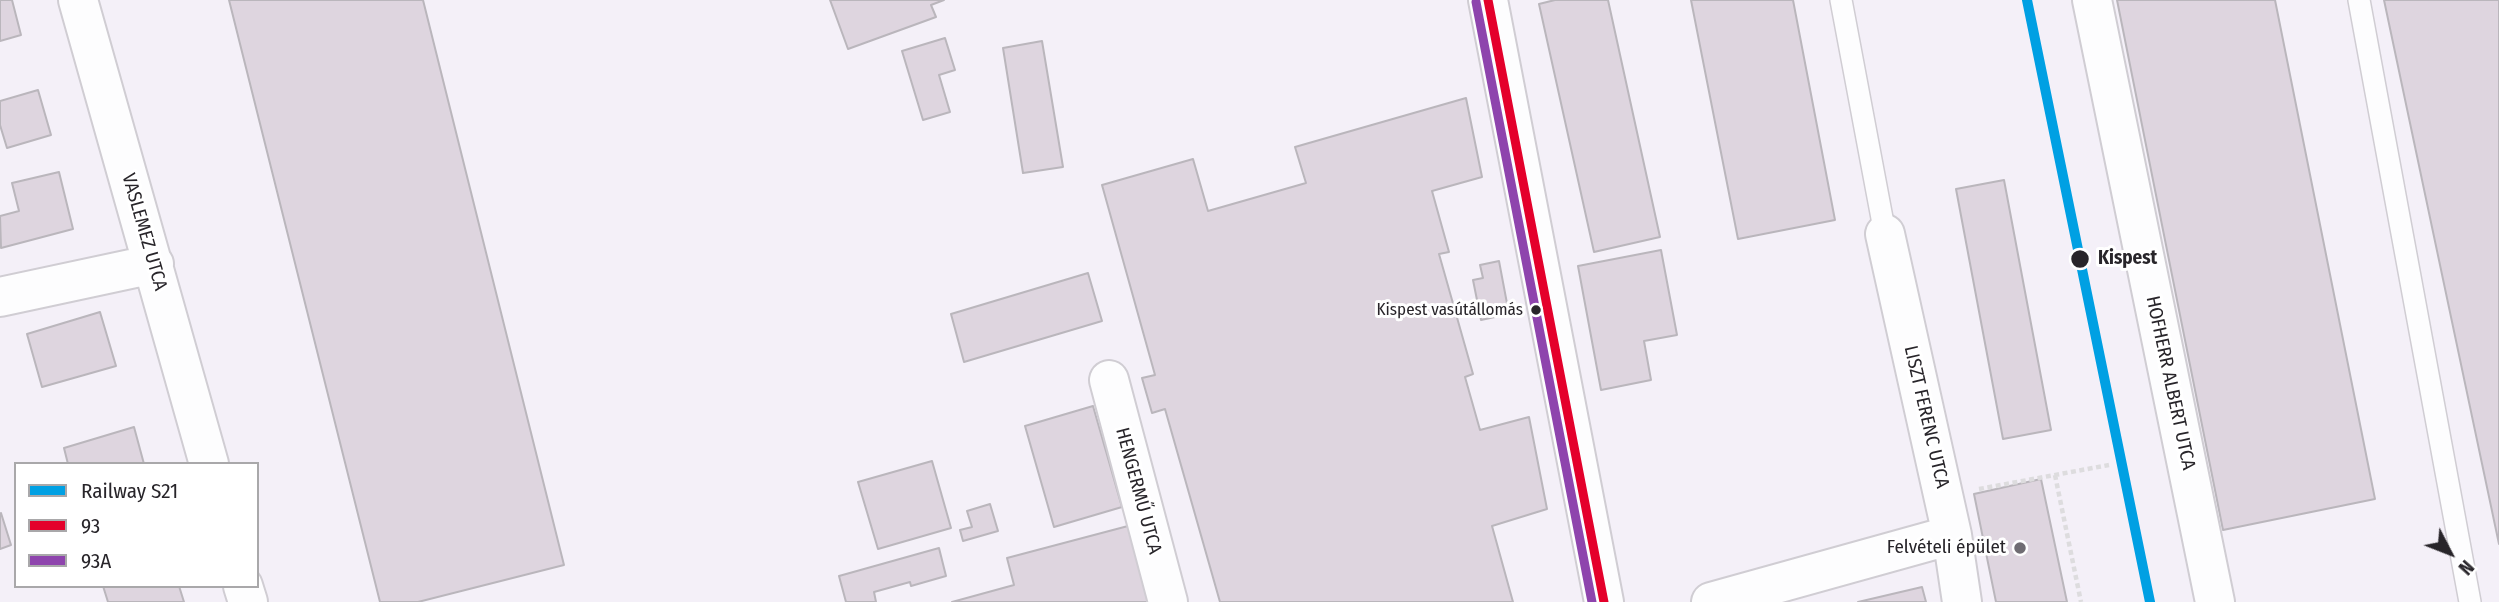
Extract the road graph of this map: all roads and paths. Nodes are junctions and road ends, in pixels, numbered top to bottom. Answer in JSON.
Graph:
{"nodes":[{"id":1,"x":78,"y":0,"type":"edge"},
{"id":2,"x":1488,"y":0,"type":"edge"},
{"id":3,"x":1841,"y":0,"type":"edge"},
{"id":4,"x":2092,"y":0,"type":"edge"},
{"id":5,"x":2359,"y":0,"type":"edge"},
{"id":6,"x":1885,"y":234,"type":"joint"},
{"id":7,"x":154,"y":264,"type":"junction"},
{"id":8,"x":0,"y":297,"type":"edge"},
{"id":9,"x":1108,"y":380,"type":"dead end"},
{"id":10,"x":208,"y":462,"type":"edge"},
{"id":11,"x":2109,"y":465,"type":"dead end"},
{"id":12,"x":2055,"y":475,"type":"junction"},
{"id":13,"x":1943,"y":496,"type":"junction"},
{"id":14,"x":1952,"y":535,"type":"junction"},
{"id":15,"x":1168,"y":602,"type":"edge"},
{"id":16,"x":1604,"y":602,"type":"edge"},
{"id":17,"x":1711,"y":602,"type":"edge"},
{"id":18,"x":1962,"y":602,"type":"edge"},
{"id":19,"x":2081,"y":602,"type":"edge"},
{"id":20,"x":2215,"y":602,"type":"edge"},
{"id":21,"x":2470,"y":602,"type":"edge"}],
"edges":[{"from":1,"to":7,"type":"street","name":"VASLEMEZ UTCA"},
{"from":2,"to":16,"type":"street"},
{"from":3,"to":6,"type":"lane"},
{"from":4,"to":20,"type":"street","name":"HOFHERR ALBERT UTCA"},
{"from":5,"to":21,"type":"lane"},
{"from":6,"to":13,"type":"street","name":"LISZT FERENC UTCA"},
{"from":7,"to":8,"type":"street"},
{"from":7,"to":10,"type":"street","name":"VASLEMEZ UTCA"},
{"from":9,"to":15,"type":"street","name":"HENGERMŰ UTCA"},
{"from":11,"to":12,"type":"path"},
{"from":12,"to":13,"type":"path"},
{"from":12,"to":19,"type":"path"},
{"from":13,"to":14,"type":"street","name":"LISZT FERENC UTCA"},
{"from":14,"to":17,"type":"street"},
{"from":14,"to":18,"type":"street","name":"LISZT FERENC UTCA"}]}
